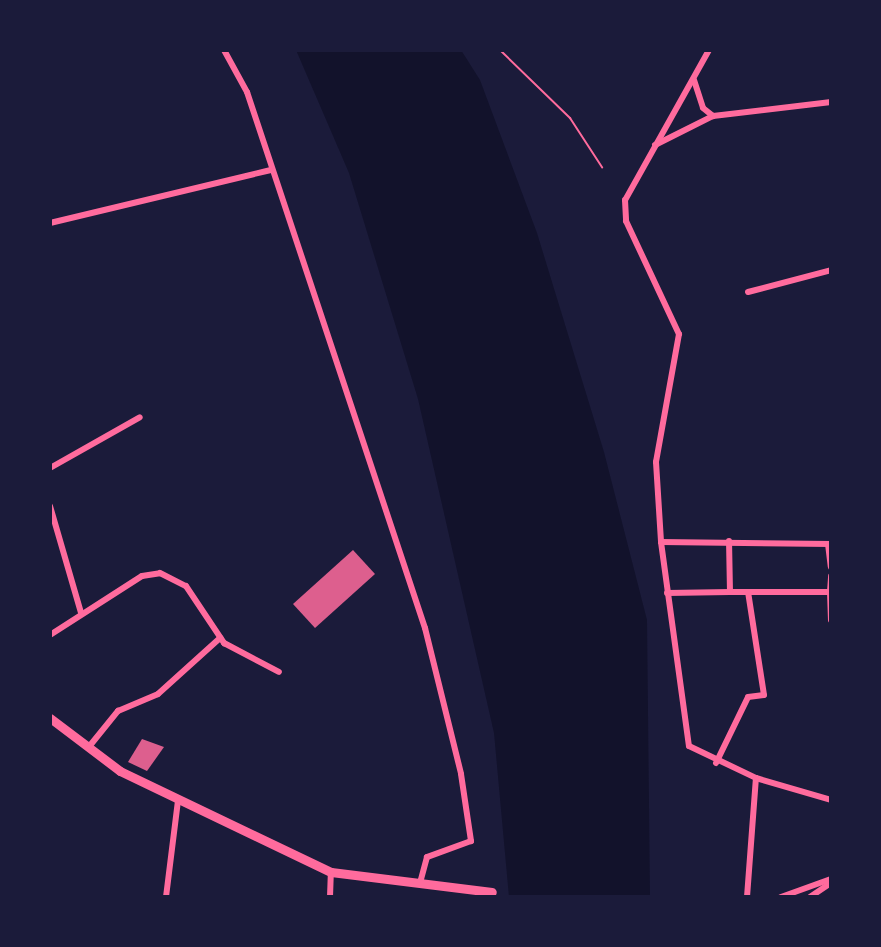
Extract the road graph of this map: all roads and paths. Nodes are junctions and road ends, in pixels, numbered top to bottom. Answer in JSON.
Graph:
{"nodes":[{"id":1,"x":224,"y":50,"type":"edge"},
{"id":2,"x":500,"y":50,"type":"edge"},
{"id":3,"x":709,"y":50,"type":"edge"},
{"id":4,"x":694,"y":80,"type":"junction"},
{"id":5,"x":831,"y":102,"type":"edge"},
{"id":6,"x":713,"y":116,"type":"junction"},
{"id":7,"x":655,"y":145,"type":"junction"},
{"id":8,"x":602,"y":167,"type":"dead end"},
{"id":9,"x":270,"y":170,"type":"junction"},
{"id":10,"x":50,"y":223,"type":"edge"},
{"id":11,"x":831,"y":270,"type":"edge"},
{"id":12,"x":748,"y":292,"type":"dead end"},
{"id":13,"x":140,"y":417,"type":"dead end"},
{"id":14,"x":50,"y":468,"type":"edge"},
{"id":15,"x":50,"y":506,"type":"edge"},
{"id":16,"x":729,"y":541,"type":"junction"},
{"id":17,"x":661,"y":542,"type":"junction"},
{"id":18,"x":830,"y":544,"type":"edge"},
{"id":19,"x":831,"y":567,"type":"edge"},
{"id":20,"x":831,"y":576,"type":"edge"},
{"id":21,"x":730,"y":592,"type":"junction"},
{"id":22,"x":748,"y":592,"type":"junction"},
{"id":23,"x":830,"y":592,"type":"edge"},
{"id":24,"x":667,"y":593,"type":"junction"},
{"id":25,"x":81,"y":613,"type":"junction"},
{"id":26,"x":831,"y":620,"type":"edge"},
{"id":27,"x":50,"y":635,"type":"edge"},
{"id":28,"x":220,"y":638,"type":"junction"},
{"id":29,"x":279,"y":672,"type":"dead end"},
{"id":30,"x":50,"y":718,"type":"edge"},
{"id":31,"x":88,"y":748,"type":"junction"},
{"id":32,"x":716,"y":763,"type":"junction"},
{"id":33,"x":756,"y":778,"type":"junction"},
{"id":34,"x":831,"y":800,"type":"edge"},
{"id":35,"x":178,"y":801,"type":"junction"},
{"id":36,"x":331,"y":872,"type":"junction"},
{"id":37,"x":831,"y":881,"type":"edge"},
{"id":38,"x":419,"y":887,"type":"junction"},
{"id":39,"x":492,"y":892,"type":"dead end"},
{"id":40,"x":166,"y":897,"type":"edge"},
{"id":41,"x":330,"y":897,"type":"edge"},
{"id":42,"x":747,"y":897,"type":"edge"},
{"id":43,"x":781,"y":897,"type":"edge"},
{"id":44,"x":810,"y":897,"type":"edge"}],
"edges":[{"from":1,"to":9,"type":"street"},
{"from":2,"to":8,"type":"path"},
{"from":3,"to":4,"type":"street"},
{"from":4,"to":6,"type":"street"},
{"from":4,"to":7,"type":"street"},
{"from":5,"to":6,"type":"street"},
{"from":6,"to":7,"type":"street"},
{"from":7,"to":17,"type":"street"},
{"from":9,"to":10,"type":"street"},
{"from":9,"to":38,"type":"street"},
{"from":11,"to":12,"type":"street"},
{"from":13,"to":14,"type":"street"},
{"from":15,"to":25,"type":"street"},
{"from":16,"to":17,"type":"street"},
{"from":16,"to":18,"type":"street"},
{"from":16,"to":21,"type":"street"},
{"from":17,"to":24,"type":"street"},
{"from":18,"to":19,"type":"street"},
{"from":20,"to":23,"type":"street"},
{"from":21,"to":22,"type":"street"},
{"from":21,"to":24,"type":"street"},
{"from":22,"to":23,"type":"street"},
{"from":22,"to":32,"type":"street"},
{"from":23,"to":26,"type":"street"},
{"from":24,"to":32,"type":"street"},
{"from":25,"to":27,"type":"street"},
{"from":25,"to":28,"type":"street"},
{"from":28,"to":29,"type":"street"},
{"from":28,"to":31,"type":"street"},
{"from":30,"to":31,"type":"main road"},
{"from":31,"to":35,"type":"main road"},
{"from":32,"to":33,"type":"street"},
{"from":33,"to":34,"type":"street"},
{"from":33,"to":42,"type":"street"},
{"from":35,"to":36,"type":"main road"},
{"from":35,"to":40,"type":"street"},
{"from":36,"to":38,"type":"main road"},
{"from":36,"to":41,"type":"street"},
{"from":37,"to":43,"type":"street"},
{"from":37,"to":44,"type":"street"},
{"from":38,"to":39,"type":"main road"}]}
